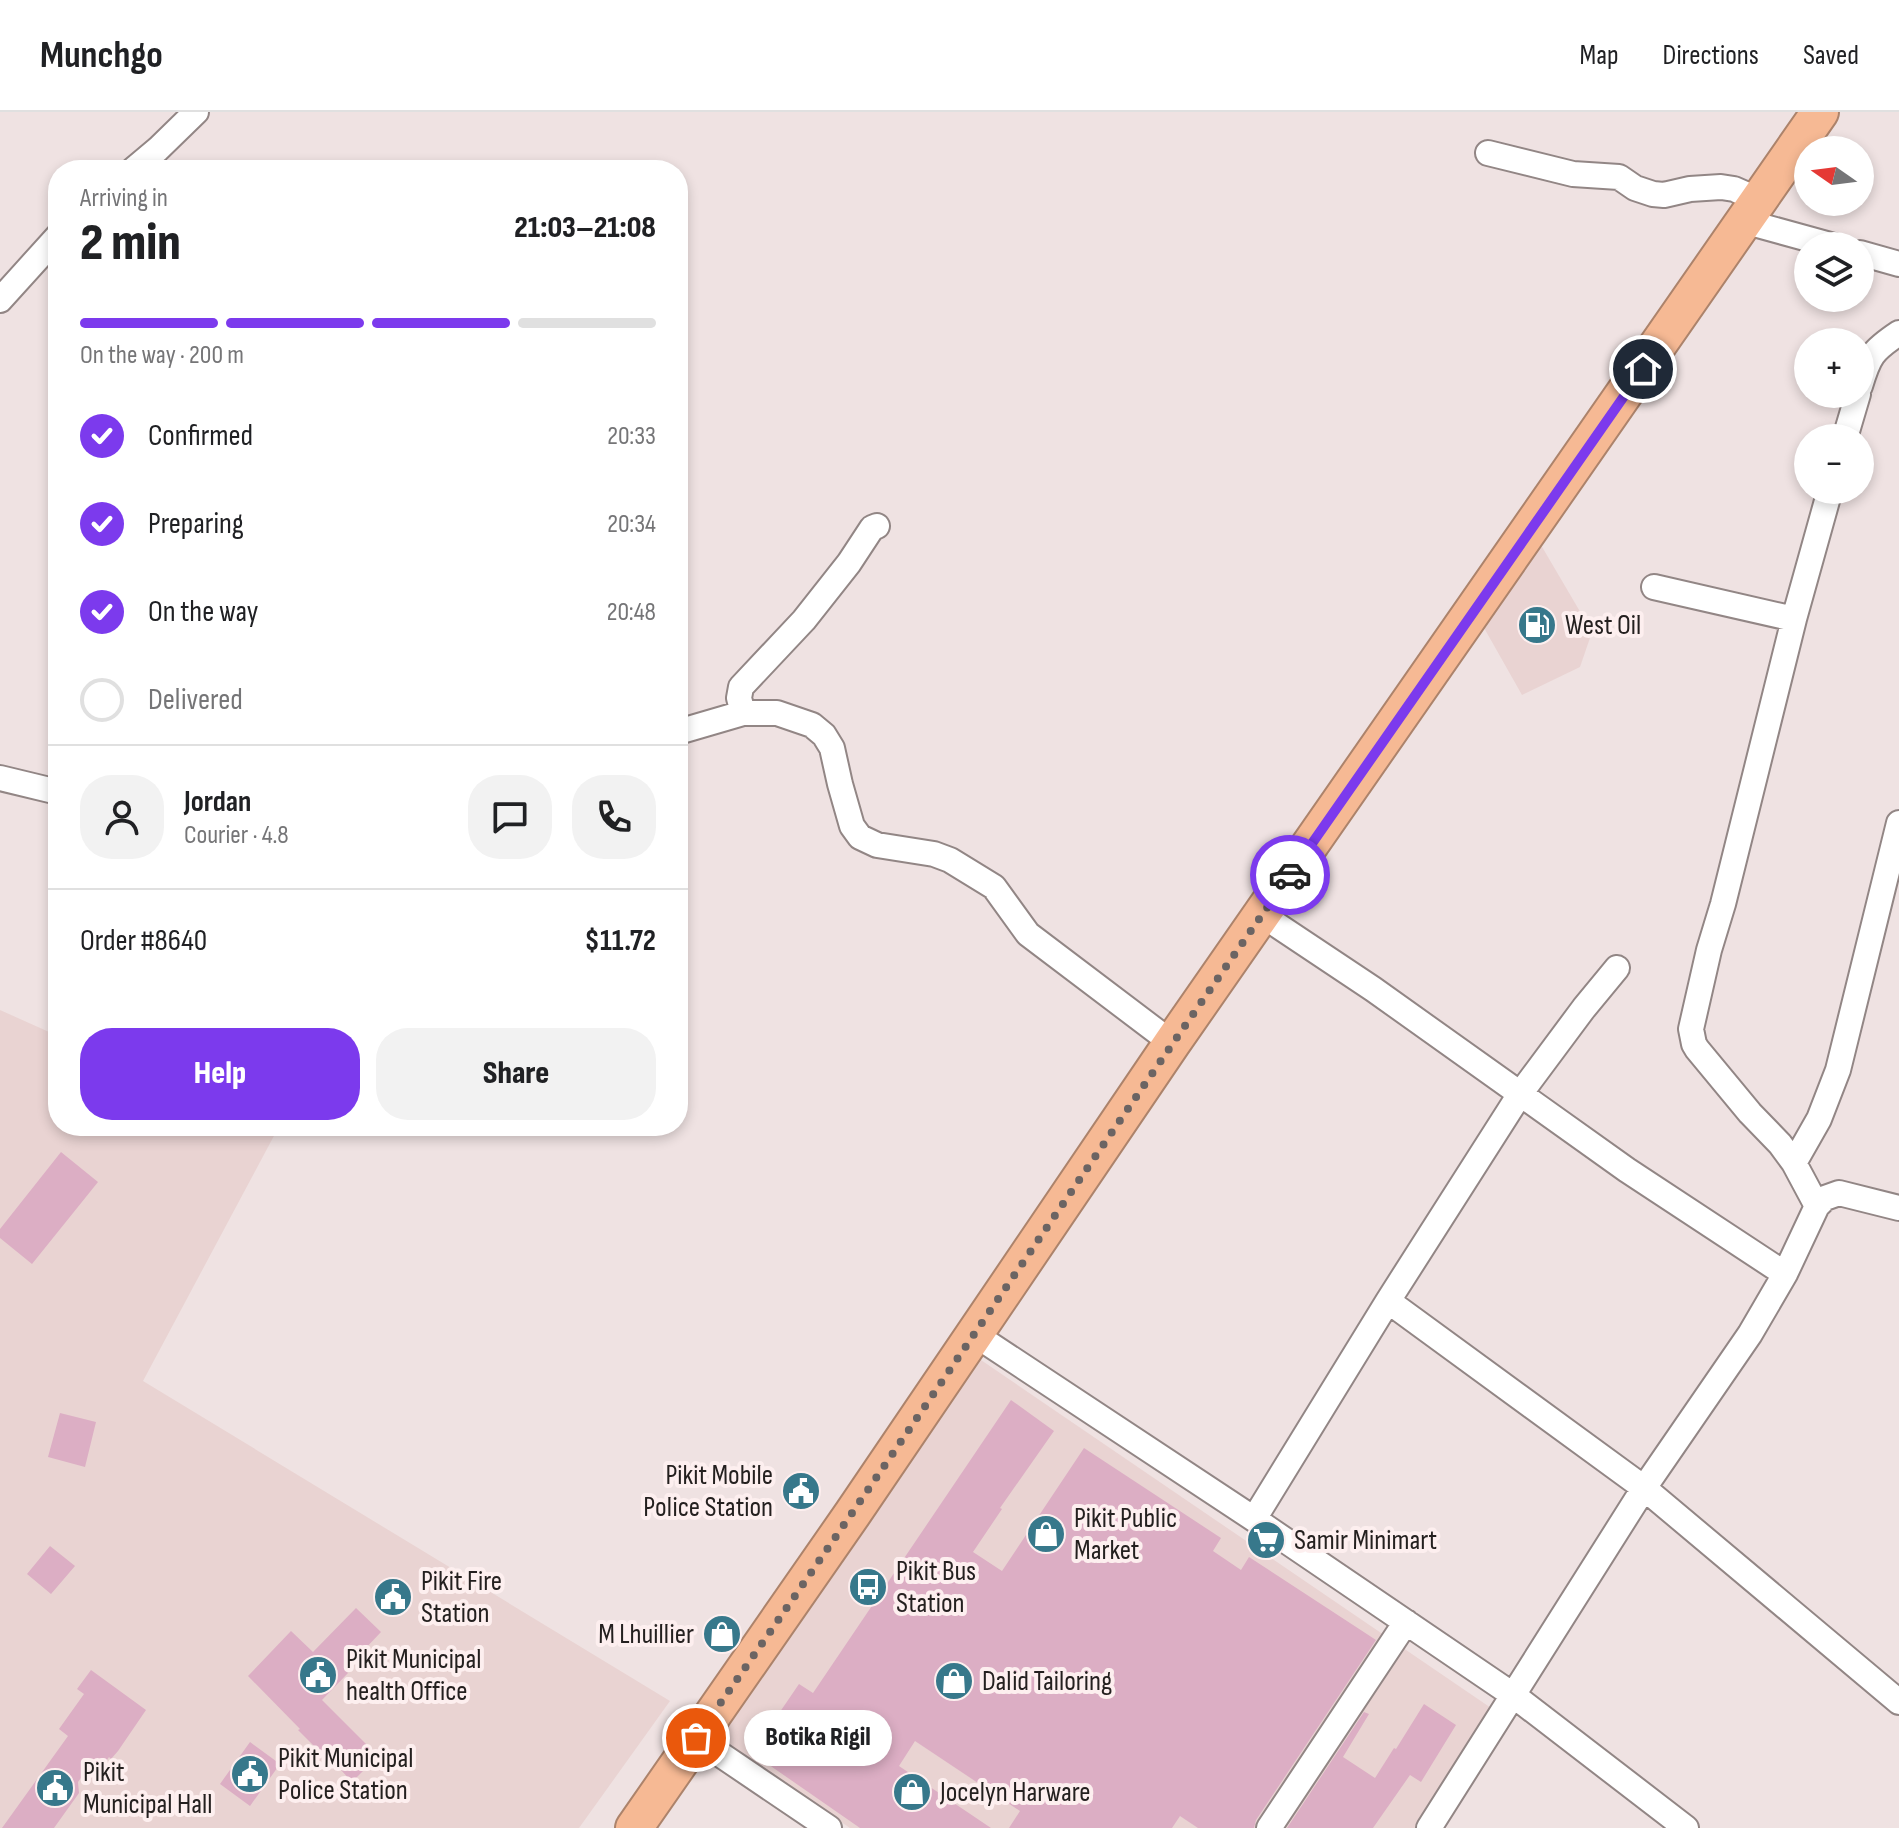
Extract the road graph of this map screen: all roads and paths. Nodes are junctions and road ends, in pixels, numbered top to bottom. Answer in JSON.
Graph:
{"nodes":[{"id":1,"x":196,"y":112,"type":"edge"},
{"id":2,"x":1820,"y":112,"type":"edge"},
{"id":3,"x":1488,"y":153,"type":"dead end"},
{"id":4,"x":145,"y":160,"type":"edge"},
{"id":5,"x":1751,"y":210,"type":"junction"},
{"id":6,"x":1802,"y":232,"type":"edge"},
{"id":7,"x":48,"y":247,"type":"edge"},
{"id":8,"x":1874,"y":257,"type":"edge"},
{"id":9,"x":1899,"y":264,"type":"edge"},
{"id":10,"x":0,"y":300,"type":"edge"},
{"id":11,"x":1899,"y":333,"type":"edge"},
{"id":12,"x":1874,"y":352,"type":"edge"},
{"id":13,"x":1826,"y":504,"type":"edge"},
{"id":14,"x":877,"y":526,"type":"dead end"},
{"id":15,"x":1654,"y":587,"type":"dead end"},
{"id":16,"x":1794,"y":619,"type":"junction"},
{"id":17,"x":743,"y":713,"type":"junction"},
{"id":18,"x":688,"y":729,"type":"edge"},
{"id":19,"x":0,"y":778,"type":"edge"},
{"id":20,"x":48,"y":790,"type":"edge"},
{"id":21,"x":1899,"y":823,"type":"edge"},
{"id":22,"x":1893,"y":871,"type":"edge"},
{"id":23,"x":1262,"y":915,"type":"junction"},
{"id":24,"x":1617,"y":968,"type":"dead end"},
{"id":25,"x":1172,"y":1043,"type":"junction"},
{"id":26,"x":1520,"y":1094,"type":"junction"},
{"id":27,"x":1794,"y":1163,"type":"junction"},
{"id":28,"x":1817,"y":1206,"type":"junction"},
{"id":29,"x":1899,"y":1208,"type":"edge"},
{"id":30,"x":1785,"y":1274,"type":"junction"},
{"id":31,"x":1388,"y":1301,"type":"junction"},
{"id":32,"x":974,"y":1334,"type":"junction"},
{"id":33,"x":1644,"y":1488,"type":"junction"},
{"id":34,"x":1254,"y":1519,"type":"junction"},
{"id":35,"x":1406,"y":1622,"type":"junction"},
{"id":36,"x":1513,"y":1695,"type":"junction"},
{"id":37,"x":1899,"y":1702,"type":"edge"},
{"id":38,"x":696,"y":1738,"type":"junction"},
{"id":39,"x":634,"y":1828,"type":"edge"},
{"id":40,"x":829,"y":1828,"type":"edge"},
{"id":41,"x":1269,"y":1828,"type":"edge"},
{"id":42,"x":1429,"y":1828,"type":"edge"},
{"id":43,"x":1686,"y":1828,"type":"edge"}],
"edges":[{"from":1,"to":4,"type":"street"},
{"from":2,"to":5,"type":"highway"},
{"from":3,"to":5,"type":"street"},
{"from":5,"to":6,"type":"street"},
{"from":5,"to":23,"type":"highway"},
{"from":7,"to":10,"type":"street"},
{"from":8,"to":9,"type":"street"},
{"from":11,"to":12,"type":"street"},
{"from":13,"to":16,"type":"street"},
{"from":14,"to":17,"type":"street"},
{"from":15,"to":16,"type":"street"},
{"from":16,"to":27,"type":"street"},
{"from":17,"to":18,"type":"street"},
{"from":17,"to":25,"type":"street"},
{"from":19,"to":20,"type":"street"},
{"from":21,"to":22,"type":"street"},
{"from":22,"to":27,"type":"street"},
{"from":23,"to":25,"type":"highway"},
{"from":23,"to":26,"type":"street"},
{"from":24,"to":26,"type":"street"},
{"from":25,"to":32,"type":"highway"},
{"from":26,"to":30,"type":"street"},
{"from":26,"to":31,"type":"street"},
{"from":27,"to":28,"type":"street"},
{"from":28,"to":29,"type":"street"},
{"from":28,"to":30,"type":"street"},
{"from":30,"to":33,"type":"street"},
{"from":31,"to":33,"type":"street"},
{"from":31,"to":34,"type":"street"},
{"from":32,"to":34,"type":"street"},
{"from":32,"to":38,"type":"highway"},
{"from":33,"to":36,"type":"street"},
{"from":33,"to":37,"type":"street"},
{"from":34,"to":35,"type":"street"},
{"from":35,"to":36,"type":"street"},
{"from":35,"to":41,"type":"street"},
{"from":36,"to":42,"type":"street"},
{"from":36,"to":43,"type":"street"},
{"from":38,"to":39,"type":"highway"},
{"from":38,"to":40,"type":"street"}]}
